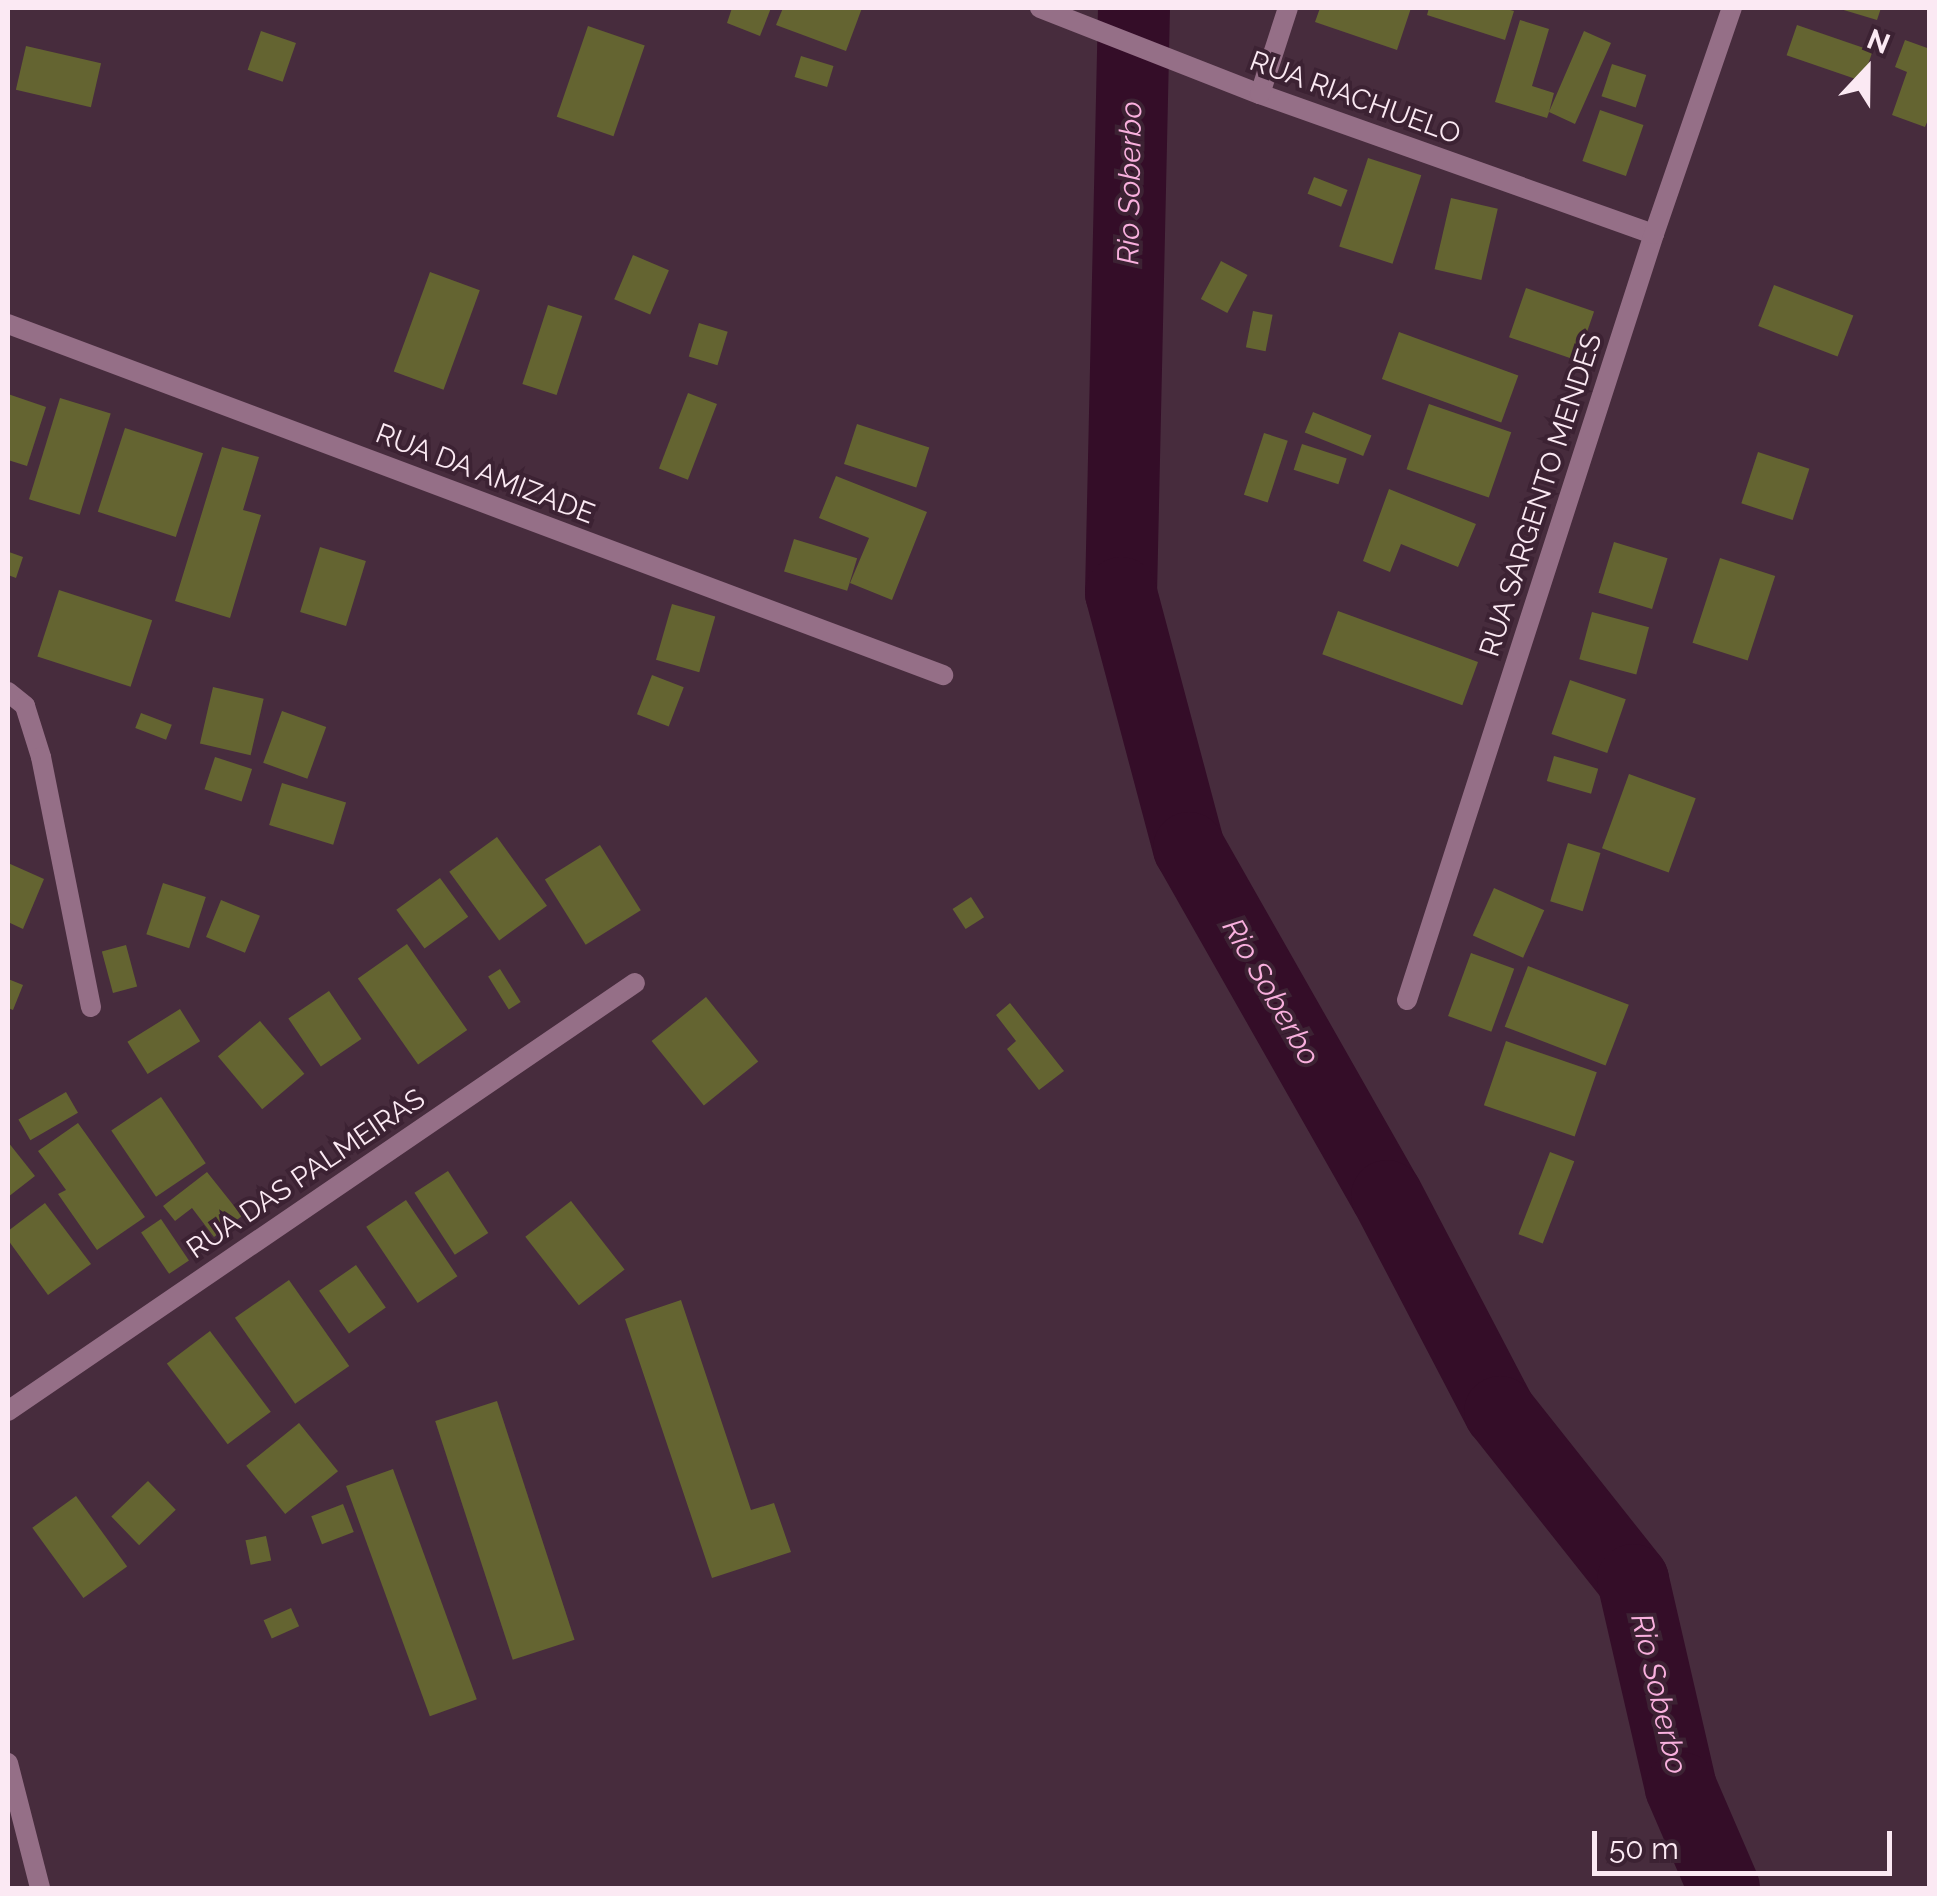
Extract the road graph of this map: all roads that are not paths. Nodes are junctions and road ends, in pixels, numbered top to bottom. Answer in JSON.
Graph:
{"nodes":[{"id":1,"x":1040,"y":8,"type":"edge"},
{"id":2,"x":1288,"y":8,"type":"edge"},
{"id":3,"x":1732,"y":8,"type":"edge"},
{"id":4,"x":1260,"y":94,"type":"junction"},
{"id":5,"x":1654,"y":234,"type":"junction"},
{"id":6,"x":8,"y":324,"type":"edge"},
{"id":7,"x":943,"y":675,"type":"dead end"},
{"id":8,"x":8,"y":692,"type":"edge"},
{"id":9,"x":635,"y":983,"type":"dead end"},
{"id":10,"x":1408,"y":1000,"type":"dead end"},
{"id":11,"x":90,"y":1007,"type":"dead end"},
{"id":12,"x":8,"y":1411,"type":"edge"},
{"id":13,"x":8,"y":1763,"type":"edge"},
{"id":14,"x":40,"y":1888,"type":"edge"}],
"edges":[{"from":1,"to":4,"type":"street","name":"RUA RIACHUELO"},
{"from":2,"to":4,"type":"street"},
{"from":3,"to":5,"type":"street","name":"RUA SARGENTO MENDES"},
{"from":4,"to":5,"type":"street","name":"RUA RIACHUELO"},
{"from":5,"to":10,"type":"street","name":"RUA SARGENTO MENDES"},
{"from":6,"to":7,"type":"street","name":"RUA DA AMIZADE"},
{"from":8,"to":11,"type":"street"},
{"from":9,"to":12,"type":"street","name":"RUA DAS PALMEIRAS"},
{"from":13,"to":14,"type":"street"}]}
